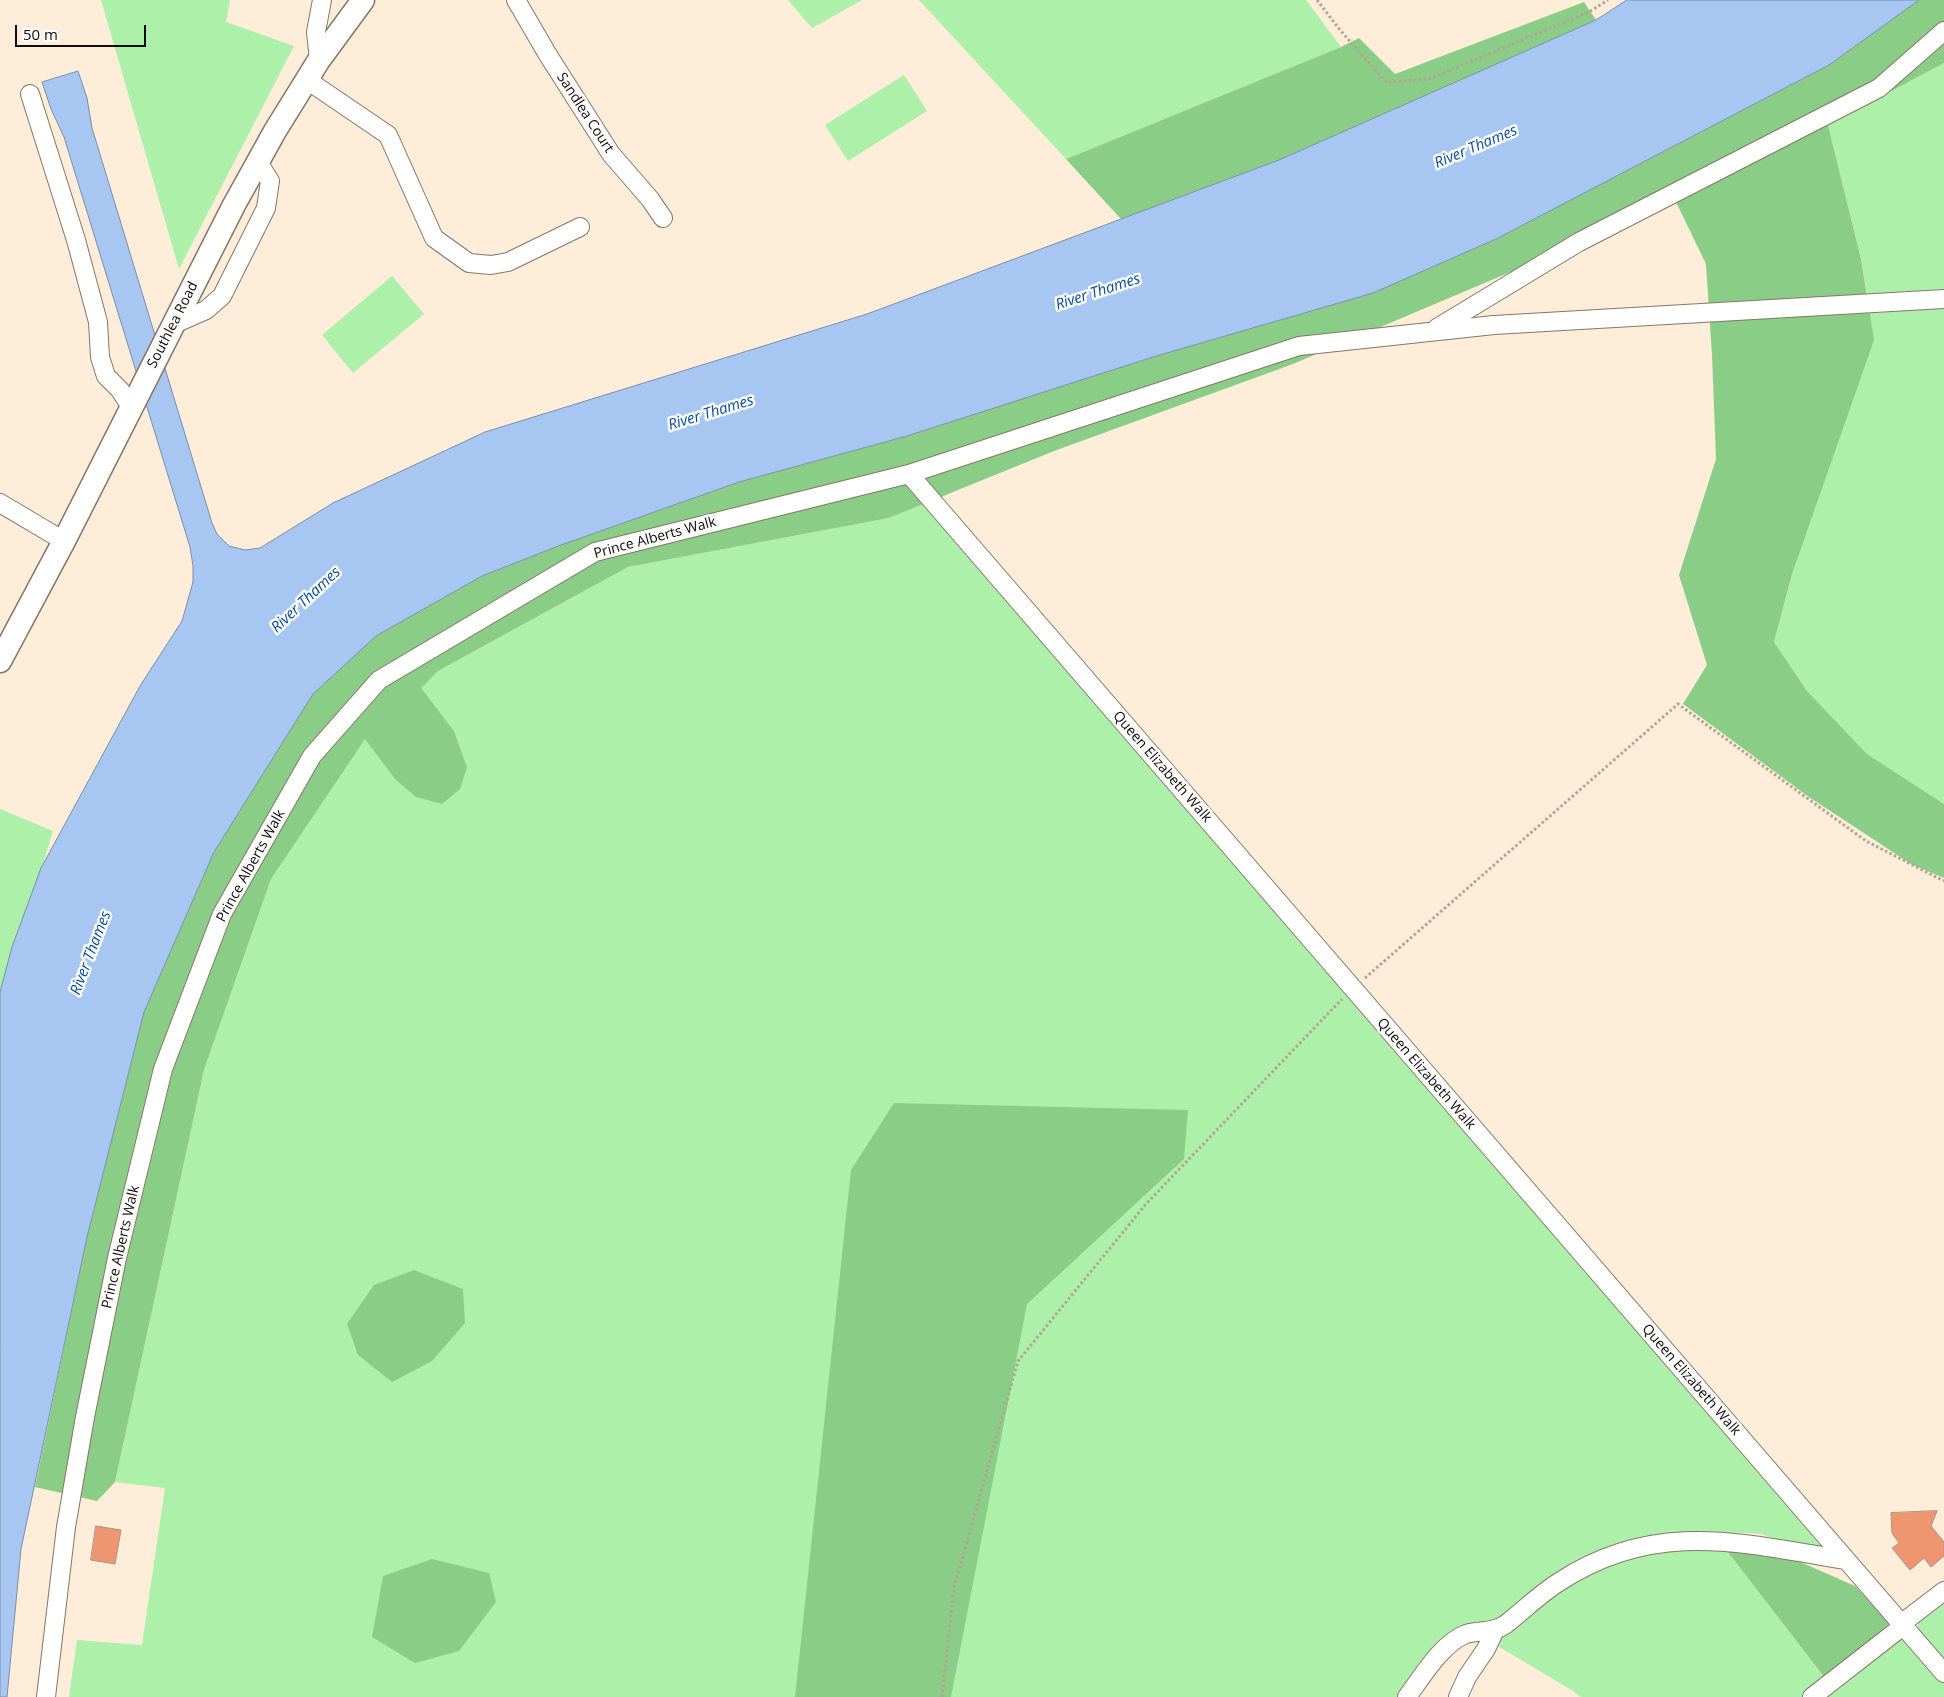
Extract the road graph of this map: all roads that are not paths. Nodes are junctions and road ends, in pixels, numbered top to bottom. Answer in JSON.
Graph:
{"nodes":[{"id":1,"x":322,"y":0,"type":"edge"},
{"id":2,"x":363,"y":0,"type":"edge"},
{"id":3,"x":516,"y":0,"type":"edge"},
{"id":4,"x":1944,"y":31,"type":"edge"},
{"id":5,"x":319,"y":60,"type":"junction"},
{"id":6,"x":307,"y":80,"type":"junction"},
{"id":7,"x":30,"y":94,"type":"dead end"},
{"id":8,"x":258,"y":162,"type":"junction"},
{"id":9,"x":663,"y":218,"type":"dead end"},
{"id":10,"x":580,"y":227,"type":"dead end"},
{"id":11,"x":1944,"y":299,"type":"edge"},
{"id":12,"x":174,"y":324,"type":"junction"},
{"id":13,"x":1432,"y":332,"type":"junction"},
{"id":14,"x":133,"y":403,"type":"junction"},
{"id":15,"x":909,"y":474,"type":"junction"},
{"id":16,"x":0,"y":503,"type":"edge"},
{"id":17,"x":64,"y":541,"type":"junction"},
{"id":18,"x":0,"y":661,"type":"edge"},
{"id":19,"x":1846,"y":1560,"type":"junction"},
{"id":20,"x":1944,"y":1591,"type":"edge"},
{"id":21,"x":1902,"y":1625,"type":"junction"},
{"id":22,"x":1494,"y":1630,"type":"junction"},
{"id":23,"x":1944,"y":1673,"type":"edge"},
{"id":24,"x":46,"y":1697,"type":"edge"},
{"id":25,"x":1407,"y":1697,"type":"edge"},
{"id":26,"x":1458,"y":1697,"type":"edge"},
{"id":27,"x":1812,"y":1697,"type":"edge"}],
"edges":[{"from":1,"to":5,"type":"street"},
{"from":2,"to":5,"type":"main road","name":"Southlea Road"},
{"from":3,"to":9,"type":"street","name":"Sandlea Court"},
{"from":4,"to":13,"type":"street"},
{"from":5,"to":6,"type":"main road","name":"Southlea Road"},
{"from":6,"to":8,"type":"main road","name":"Southlea Road"},
{"from":6,"to":10,"type":"street"},
{"from":7,"to":14,"type":"street"},
{"from":8,"to":12,"type":"main road","name":"Southlea Road"},
{"from":8,"to":12,"type":"street"},
{"from":11,"to":13,"type":"street","name":"Prince Alberts Walk"},
{"from":12,"to":14,"type":"main road","name":"Southlea Road"},
{"from":13,"to":15,"type":"street","name":"Prince Alberts Walk"},
{"from":14,"to":17,"type":"main road","name":"Southlea Road"},
{"from":15,"to":19,"type":"street","name":"Queen Elizabeth Walk"},
{"from":15,"to":24,"type":"street","name":"Prince Alberts Walk"},
{"from":16,"to":17,"type":"street"},
{"from":17,"to":18,"type":"main road","name":"Southlea Road"},
{"from":19,"to":21,"type":"street","name":"Queen Elizabeth Walk"},
{"from":19,"to":22,"type":"street"},
{"from":20,"to":21,"type":"street"},
{"from":21,"to":23,"type":"street","name":"Queen Elizabeth Walk"},
{"from":21,"to":27,"type":"street"},
{"from":22,"to":25,"type":"street"},
{"from":22,"to":26,"type":"street"}]}
